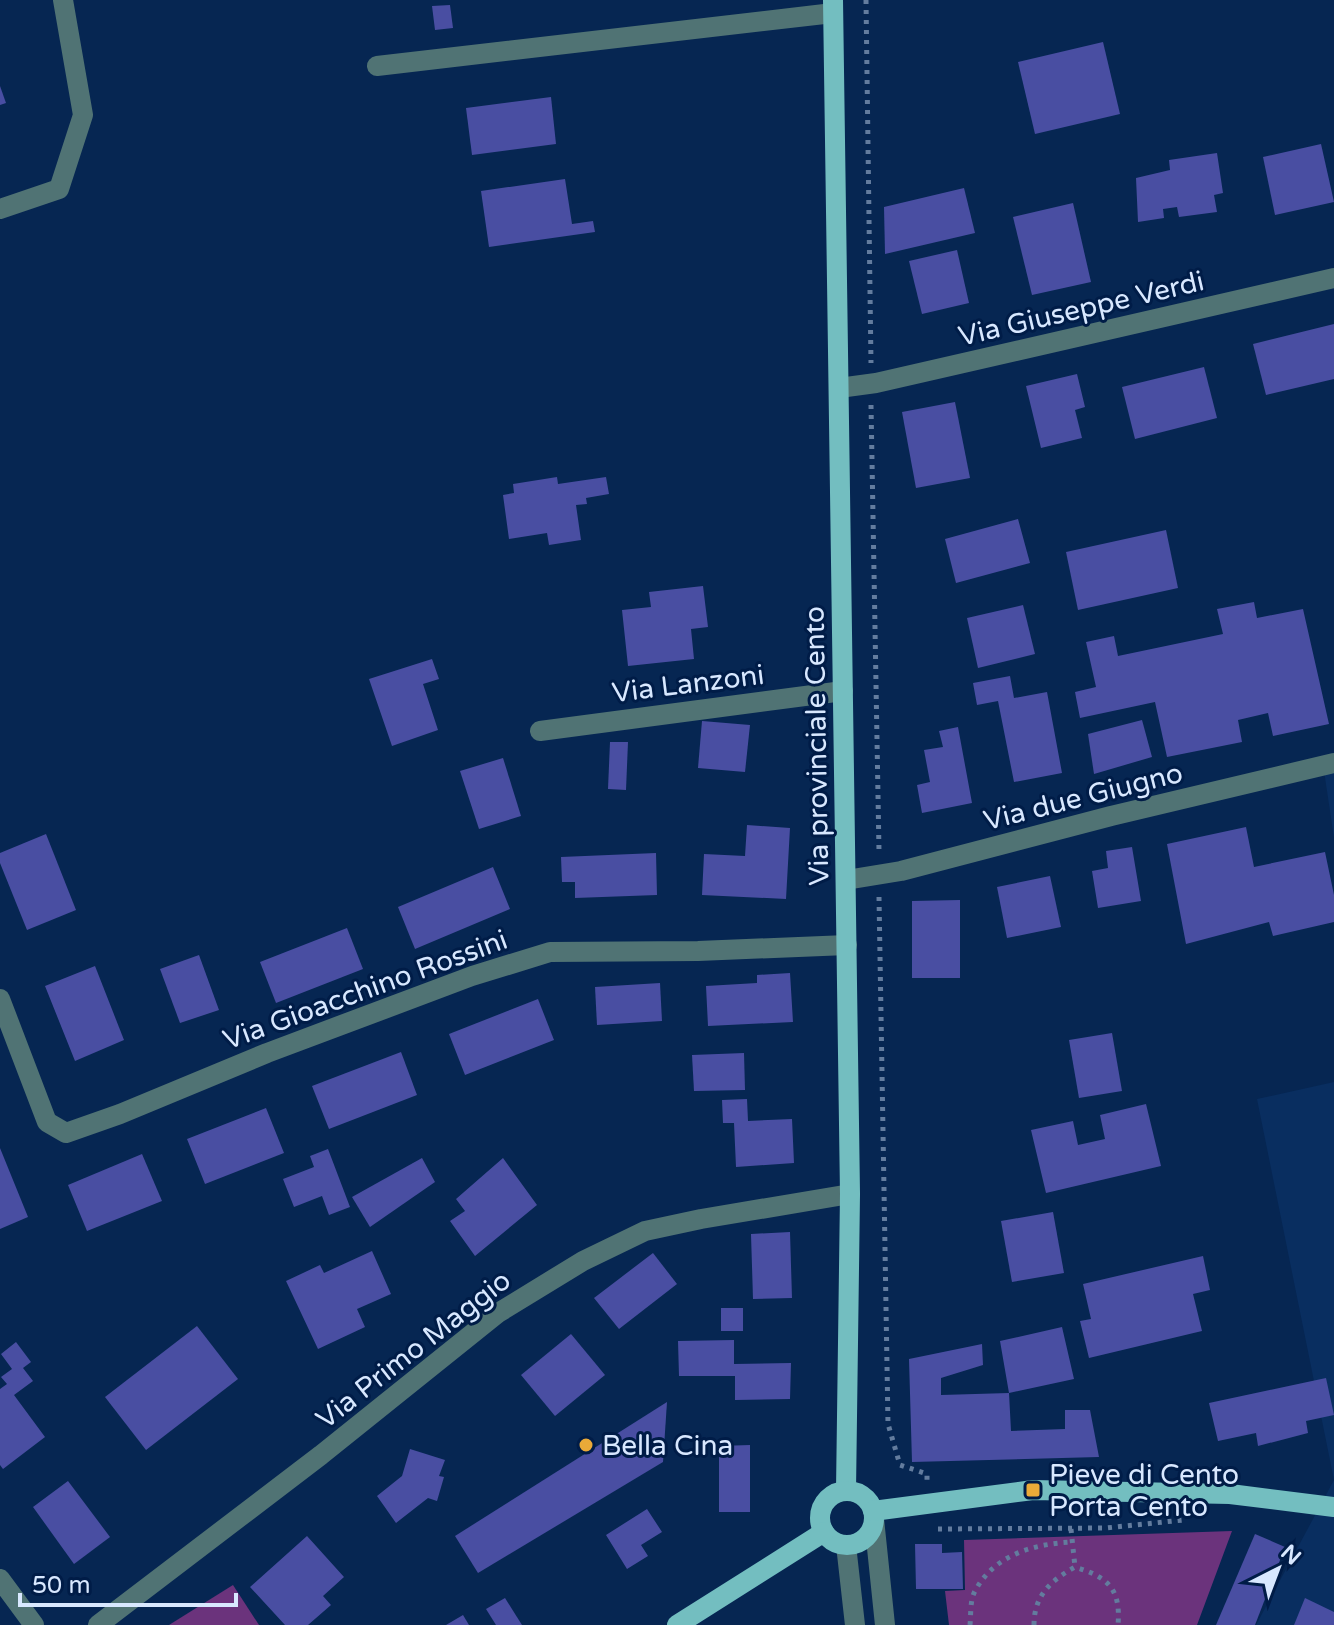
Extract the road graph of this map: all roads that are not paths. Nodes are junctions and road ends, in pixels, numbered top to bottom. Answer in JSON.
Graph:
{"nodes":[{"id":1,"x":63,"y":0,"type":"edge"},
{"id":2,"x":833,"y":6,"type":"edge"},
{"id":3,"x":377,"y":66,"type":"dead end"},
{"id":4,"x":0,"y":209,"type":"edge"},
{"id":5,"x":1334,"y":278,"type":"edge"},
{"id":6,"x":839,"y":388,"type":"junction"},
{"id":7,"x":843,"y":691,"type":"junction"},
{"id":8,"x":540,"y":731,"type":"dead end"},
{"id":9,"x":1334,"y":763,"type":"edge"},
{"id":10,"x":846,"y":880,"type":"junction"},
{"id":11,"x":847,"y":945,"type":"junction"},
{"id":12,"x":0,"y":999,"type":"edge"},
{"id":13,"x":850,"y":1194,"type":"junction"},
{"id":14,"x":846,"y":1491,"type":"junction"},
{"id":15,"x":1334,"y":1507,"type":"edge"},
{"id":16,"x":874,"y":1515,"type":"junction"},
{"id":17,"x":824,"y":1532,"type":"junction"},
{"id":18,"x":846,"y":1545,"type":"junction"},
{"id":19,"x":0,"y":1579,"type":"edge"},
{"id":20,"x":34,"y":1625,"type":"edge"},
{"id":21,"x":98,"y":1625,"type":"edge"},
{"id":22,"x":677,"y":1625,"type":"edge"},
{"id":23,"x":855,"y":1625,"type":"edge"},
{"id":24,"x":885,"y":1625,"type":"edge"}],
"edges":[{"from":1,"to":4,"type":"street"},
{"from":2,"to":3,"type":"street"},
{"from":2,"to":6,"type":"main road","name":"Via provinciale Cento"},
{"from":5,"to":6,"type":"street","name":"Via Giuseppe Verdi"},
{"from":6,"to":7,"type":"main road","name":"Via provinciale Cento"},
{"from":7,"to":8,"type":"street","name":"Via Lanzoni"},
{"from":7,"to":10,"type":"main road","name":"Via provinciale Cento"},
{"from":9,"to":10,"type":"street","name":"Via due Giugno"},
{"from":10,"to":11,"type":"main road","name":"Via provinciale Cento"},
{"from":11,"to":12,"type":"street","name":"Via Gioacchino Rossini"},
{"from":11,"to":13,"type":"main road","name":"Via provinciale Cento"},
{"from":13,"to":14,"type":"main road","name":"Via provinciale Cento"},
{"from":13,"to":21,"type":"street","name":"Via Primo Maggio"},
{"from":14,"to":16,"type":"main road"},
{"from":14,"to":17,"type":"main road"},
{"from":15,"to":16,"type":"main road"},
{"from":16,"to":18,"type":"main road"},
{"from":16,"to":24,"type":"street"},
{"from":17,"to":18,"type":"main road"},
{"from":17,"to":22,"type":"main road"},
{"from":18,"to":23,"type":"street"},
{"from":19,"to":20,"type":"street"}]}
